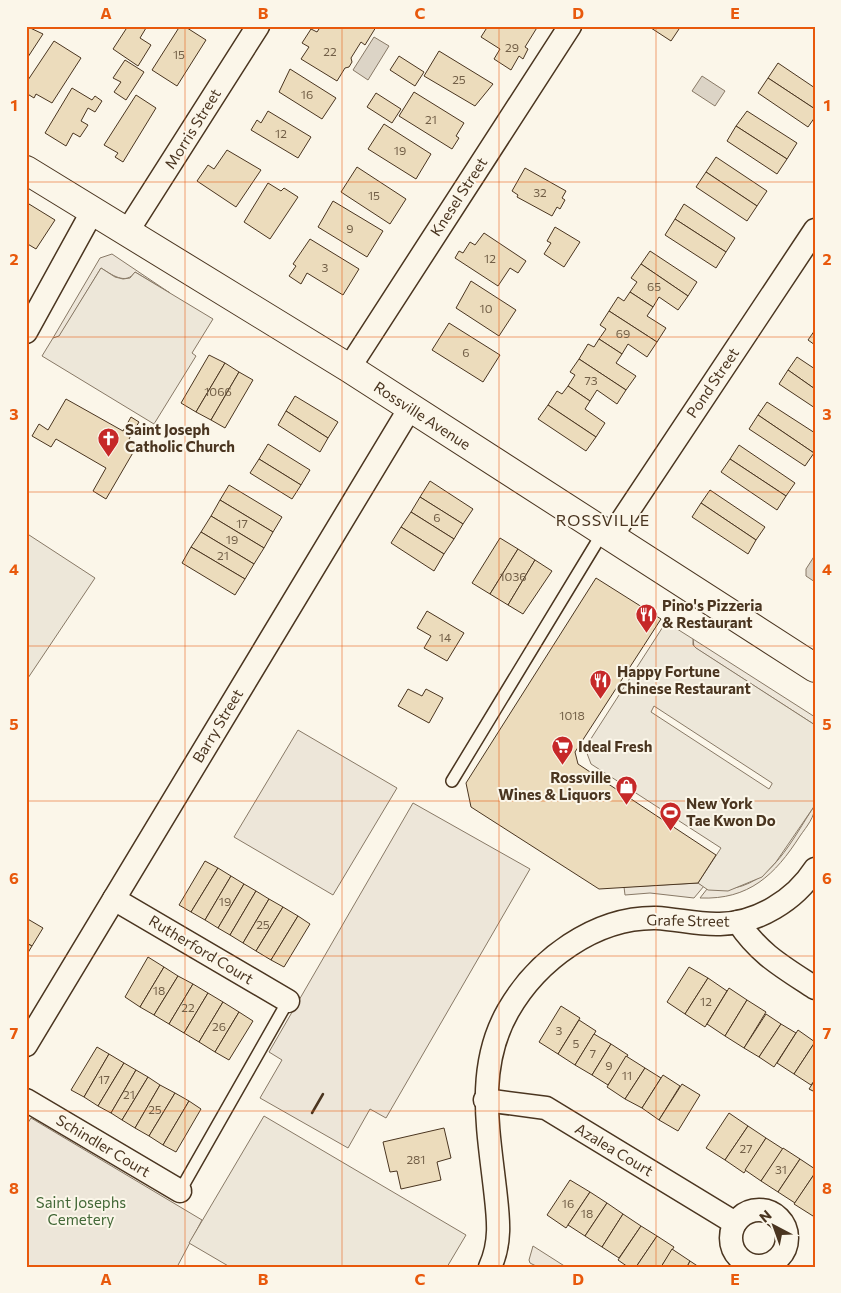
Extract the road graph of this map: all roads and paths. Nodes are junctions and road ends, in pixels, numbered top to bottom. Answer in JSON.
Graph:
{"nodes":[{"id":1,"x":258,"y":26,"type":"edge"},
{"id":2,"x":570,"y":26,"type":"edge"},
{"id":3,"x":26,"y":170,"type":"edge"},
{"id":4,"x":92,"y":212,"type":"junction"},
{"id":5,"x":815,"y":230,"type":"edge"},
{"id":6,"x":127,"y":232,"type":"junction"},
{"id":7,"x":26,"y":332,"type":"edge"},
{"id":8,"x":349,"y":368,"type":"junction"},
{"id":9,"x":410,"y":408,"type":"junction"},
{"id":10,"x":607,"y":534,"type":"junction"},
{"id":11,"x":815,"y":668,"type":"edge"},
{"id":12,"x":452,"y":781,"type":"dead end"},
{"id":13,"x":815,"y":869,"type":"edge"},
{"id":14,"x":114,"y":899,"type":"junction"},
{"id":15,"x":738,"y":922,"type":"junction"},
{"id":16,"x":815,"y":988,"type":"edge"},
{"id":17,"x":288,"y":1001,"type":"joint"},
{"id":18,"x":26,"y":1045,"type":"edge"},
{"id":19,"x":26,"y":1100,"type":"edge"},
{"id":20,"x":485,"y":1100,"type":"junction"},
{"id":21,"x":180,"y":1191,"type":"joint"},
{"id":22,"x":735,"y":1223,"type":"dead end"},
{"id":23,"x":490,"y":1267,"type":"edge"}],
"edges":[{"from":1,"to":6,"type":"street","name":"Morris Street"},
{"from":2,"to":8,"type":"street","name":"Knesel Street"},
{"from":3,"to":4,"type":"street","name":"Rossville Avenue"},
{"from":4,"to":6,"type":"street","name":"Rossville Avenue"},
{"from":4,"to":7,"type":"street"},
{"from":5,"to":10,"type":"street","name":"Pond Street"},
{"from":6,"to":8,"type":"street","name":"Rossville Avenue"},
{"from":8,"to":9,"type":"street","name":"Rossville Avenue"},
{"from":9,"to":10,"type":"street","name":"Rossville Avenue"},
{"from":9,"to":14,"type":"street","name":"Barry Street"},
{"from":10,"to":11,"type":"street","name":"Rossville Avenue"},
{"from":10,"to":12,"type":"lane"},
{"from":13,"to":15,"type":"street","name":"Grafe Street"},
{"from":14,"to":17,"type":"street","name":"Rutherford Court"},
{"from":14,"to":18,"type":"street","name":"Barry Street"},
{"from":15,"to":16,"type":"street"},
{"from":15,"to":20,"type":"street","name":"Grafe Street"},
{"from":17,"to":21,"type":"lane"},
{"from":19,"to":21,"type":"street","name":"Schindler Court"},
{"from":20,"to":22,"type":"street","name":"Azalea Court"},
{"from":20,"to":23,"type":"street","name":"Grafe Street"}]}
